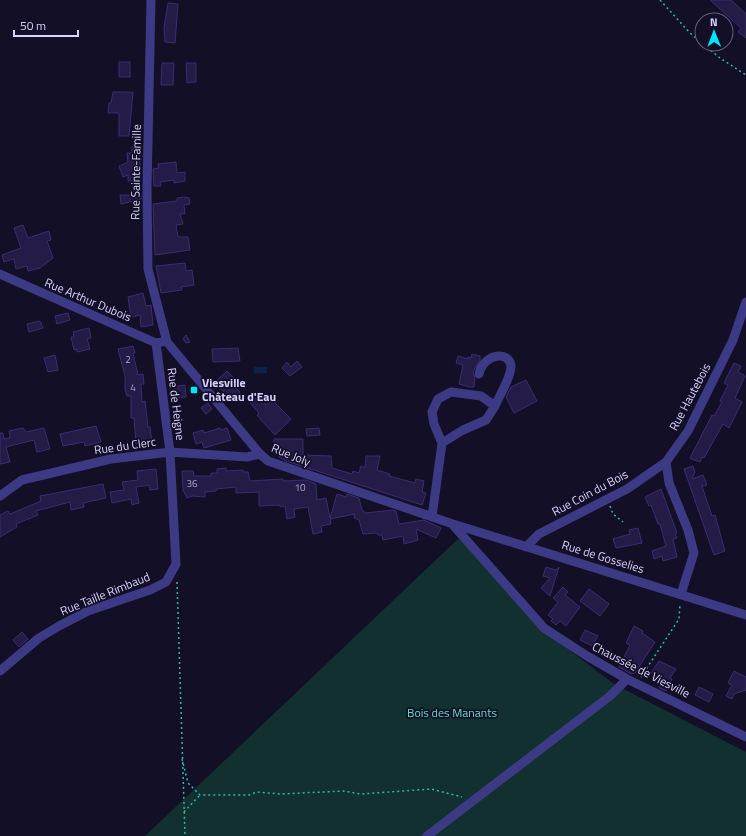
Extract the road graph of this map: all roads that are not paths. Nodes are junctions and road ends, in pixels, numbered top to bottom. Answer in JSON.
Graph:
{"nodes":[{"id":1,"x":152,"y":0,"type":"edge"},
{"id":2,"x":0,"y":274,"type":"edge"},
{"id":3,"x":746,"y":302,"type":"edge"},
{"id":4,"x":167,"y":342,"type":"junction"},
{"id":5,"x":156,"y":343,"type":"junction"},
{"id":6,"x":479,"y":374,"type":"dead end"},
{"id":7,"x":495,"y":406,"type":"junction"},
{"id":8,"x":442,"y":443,"type":"junction"},
{"id":9,"x":170,"y":452,"type":"junction"},
{"id":10,"x":260,"y":454,"type":"junction"},
{"id":11,"x":666,"y":462,"type":"junction"},
{"id":12,"x":0,"y":496,"type":"edge"},
{"id":13,"x":432,"y":517,"type":"junction"},
{"id":14,"x":453,"y":524,"type":"junction"},
{"id":15,"x":526,"y":547,"type":"junction"},
{"id":16,"x":176,"y":564,"type":"joint"},
{"id":17,"x":681,"y":594,"type":"junction"},
{"id":18,"x":746,"y":615,"type":"edge"},
{"id":19,"x":0,"y":672,"type":"edge"},
{"id":20,"x":627,"y":679,"type":"junction"},
{"id":21,"x":746,"y":737,"type":"edge"},
{"id":22,"x":427,"y":836,"type":"edge"}],
"edges":[{"from":1,"to":4,"type":"street","name":"Rue Sainte-Famille"},
{"from":2,"to":5,"type":"street","name":"Rue Arthur Dubois"},
{"from":3,"to":11,"type":"street","name":"Rue Hautebois"},
{"from":4,"to":5,"type":"street","name":"Rue Arthur Dubois"},
{"from":4,"to":10,"type":"street","name":"Rue Joly"},
{"from":5,"to":9,"type":"street","name":"Rue de Heigne"},
{"from":6,"to":7,"type":"street"},
{"from":7,"to":8,"type":"street"},
{"from":7,"to":8,"type":"street"},
{"from":8,"to":13,"type":"street"},
{"from":9,"to":10,"type":"street","name":"Rue du Clerc"},
{"from":9,"to":12,"type":"street","name":"Rue du Clerc"},
{"from":9,"to":16,"type":"street","name":"Rue de Heigne"},
{"from":10,"to":13,"type":"street","name":"Rue Joly"},
{"from":11,"to":15,"type":"street","name":"Rue Coin du Bois"},
{"from":11,"to":17,"type":"street"},
{"from":13,"to":14,"type":"street","name":"Rue Joly"},
{"from":14,"to":15,"type":"street","name":"Rue de Gosselies"},
{"from":14,"to":20,"type":"street","name":"Chaussée de Viesville"},
{"from":15,"to":17,"type":"street","name":"Rue de Gosselies"},
{"from":16,"to":19,"type":"street","name":"Rue Taille Rimbaud"},
{"from":17,"to":18,"type":"street","name":"Rue de Gosselies"},
{"from":20,"to":21,"type":"street","name":"Chaussée de Viesville"},
{"from":20,"to":22,"type":"street"}]}
